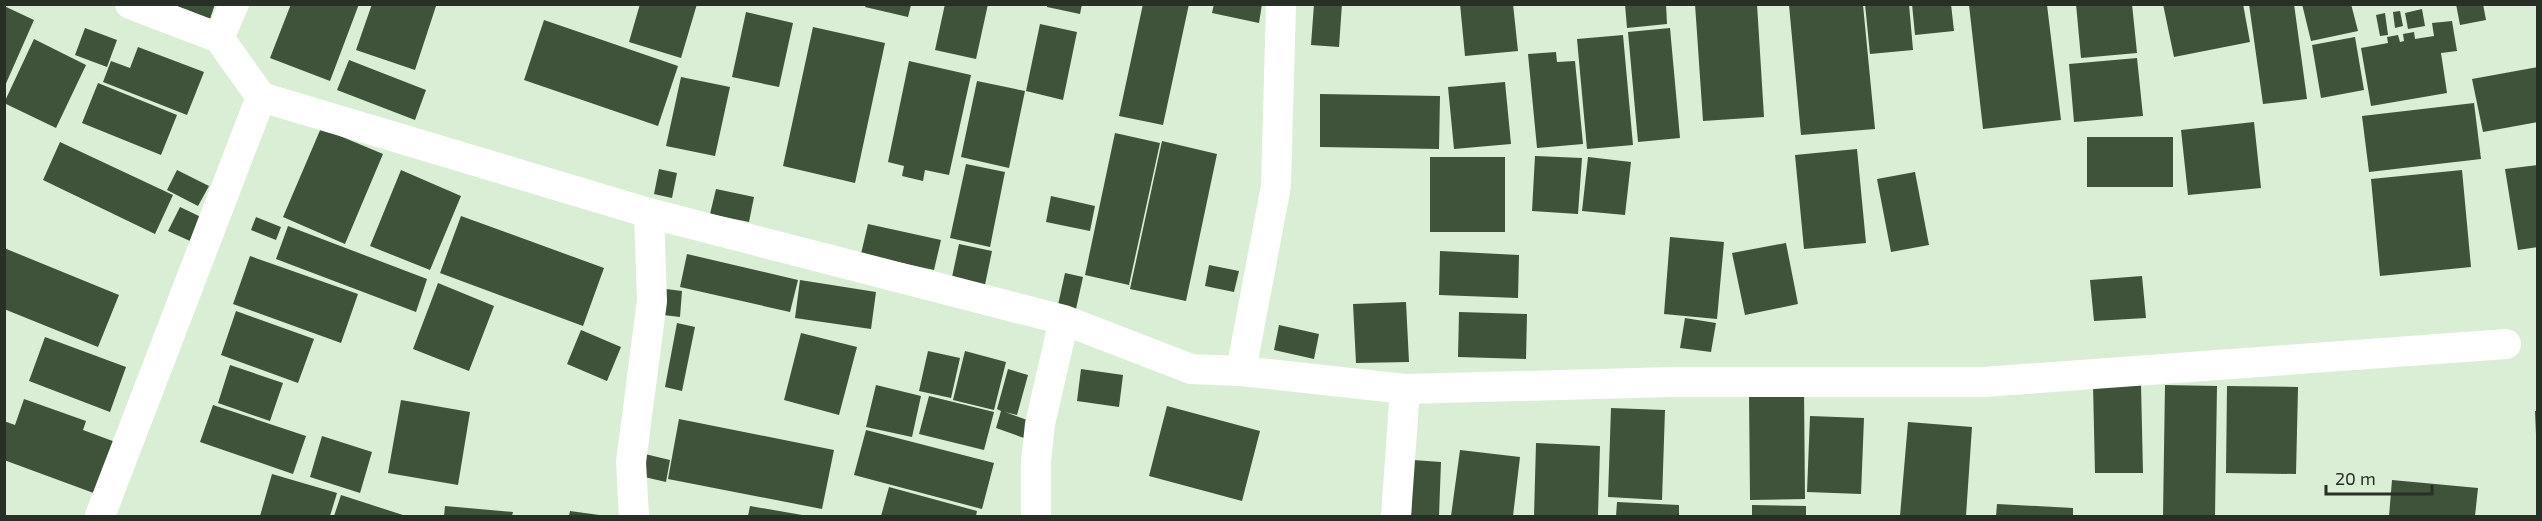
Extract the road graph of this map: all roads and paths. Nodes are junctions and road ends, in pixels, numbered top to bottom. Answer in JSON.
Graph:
{"nodes":[{"id":1,"x":130,"y":4,"type":"edge"},
{"id":2,"x":234,"y":4,"type":"edge"},
{"id":3,"x":1281,"y":4,"type":"edge"},
{"id":4,"x":219,"y":38,"type":"junction"},
{"id":5,"x":261,"y":97,"type":"junction"},
{"id":6,"x":649,"y":213,"type":"junction"},
{"id":7,"x":1064,"y":320,"type":"junction"},
{"id":8,"x":2506,"y":344,"type":"dead end"},
{"id":9,"x":1240,"y":371,"type":"junction"},
{"id":10,"x":1405,"y":389,"type":"junction"},
{"id":11,"x":100,"y":516,"type":"edge"},
{"id":12,"x":634,"y":516,"type":"edge"},
{"id":13,"x":1036,"y":516,"type":"edge"},
{"id":14,"x":1396,"y":516,"type":"edge"}],
"edges":[{"from":1,"to":4,"type":"street"},
{"from":2,"to":4,"type":"street"},
{"from":3,"to":9,"type":"street"},
{"from":4,"to":5,"type":"street"},
{"from":5,"to":6,"type":"street"},
{"from":5,"to":11,"type":"street"},
{"from":6,"to":7,"type":"street"},
{"from":6,"to":12,"type":"street"},
{"from":7,"to":9,"type":"street"},
{"from":7,"to":13,"type":"street"},
{"from":8,"to":10,"type":"street"},
{"from":9,"to":10,"type":"street"},
{"from":10,"to":14,"type":"street"}]}
